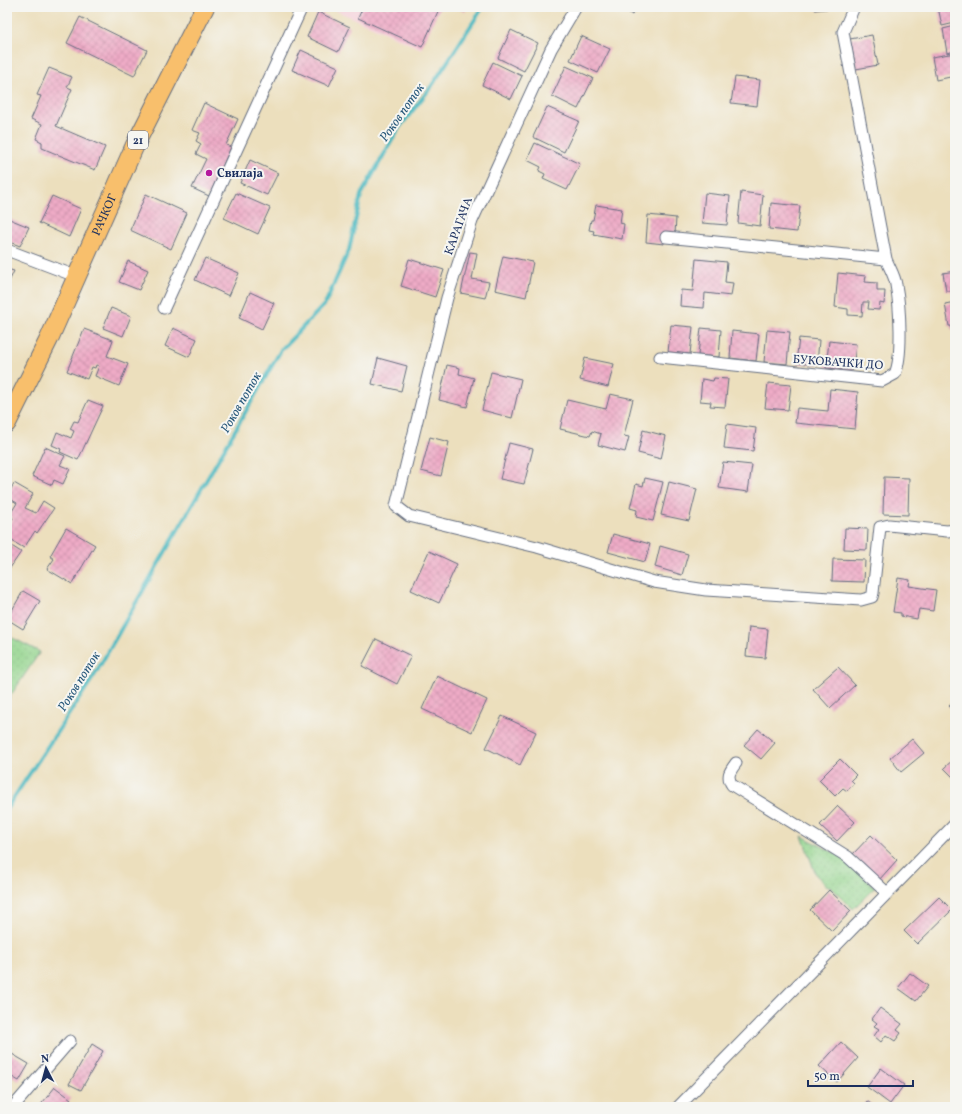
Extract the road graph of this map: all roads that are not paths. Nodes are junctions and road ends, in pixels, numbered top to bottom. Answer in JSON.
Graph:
{"nodes":[{"id":1,"x":205,"y":7,"type":"edge"},
{"id":2,"x":302,"y":7,"type":"edge"},
{"id":3,"x":576,"y":7,"type":"edge"},
{"id":4,"x":854,"y":7,"type":"edge"},
{"id":5,"x":666,"y":237,"type":"dead end"},
{"id":6,"x":7,"y":250,"type":"edge"},
{"id":7,"x":886,"y":259,"type":"junction"},
{"id":8,"x":78,"y":277,"type":"junction"},
{"id":9,"x":164,"y":308,"type":"dead end"},
{"id":10,"x":660,"y":358,"type":"dead end"},
{"id":11,"x":7,"y":423,"type":"edge"},
{"id":12,"x":955,"y":530,"type":"edge"},
{"id":13,"x":736,"y":763,"type":"dead end"},
{"id":14,"x":955,"y":824,"type":"edge"},
{"id":15,"x":887,"y":893,"type":"junction"},
{"id":16,"x":70,"y":1041,"type":"dead end"},
{"id":17,"x":13,"y":1107,"type":"edge"},
{"id":18,"x":678,"y":1107,"type":"edge"}],
"edges":[{"from":1,"to":8,"type":"main road","name":"РАЧКОГ","number":"21"},
{"from":2,"to":9,"type":"street"},
{"from":3,"to":12,"type":"street","name":"КАРАГАЧА"},
{"from":4,"to":7,"type":"street","name":"БУКОВАЧКИ ДО"},
{"from":5,"to":7,"type":"street"},
{"from":6,"to":8,"type":"street"},
{"from":7,"to":10,"type":"street","name":"БУКОВАЧКИ ДО"},
{"from":8,"to":11,"type":"main road","name":"РАЧКОГ","number":"21"},
{"from":13,"to":15,"type":"street"},
{"from":14,"to":15,"type":"street"},
{"from":15,"to":18,"type":"street"},
{"from":16,"to":17,"type":"street"}]}
